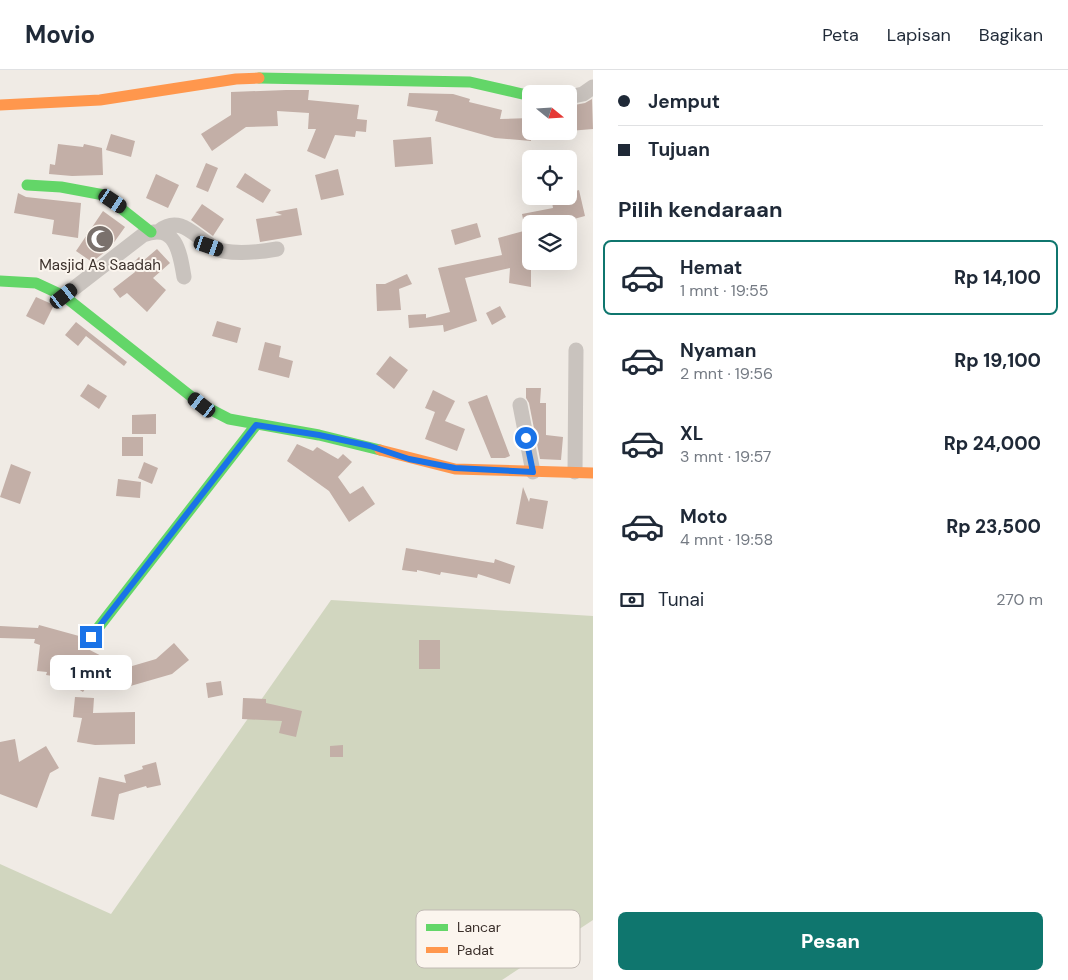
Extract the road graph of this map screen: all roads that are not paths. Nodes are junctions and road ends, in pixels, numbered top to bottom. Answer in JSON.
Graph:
{"nodes":[{"id":1,"x":593,"y":87,"type":"edge"},
{"id":2,"x":522,"y":94,"type":"edge"},
{"id":3,"x":578,"y":95,"type":"edge"},
{"id":4,"x":0,"y":105,"type":"edge"},
{"id":5,"x":27,"y":185,"type":"dead end"},
{"id":6,"x":155,"y":232,"type":"junction"},
{"id":7,"x":277,"y":249,"type":"dead end"},
{"id":8,"x":184,"y":277,"type":"dead end"},
{"id":9,"x":0,"y":281,"type":"edge"},
{"id":10,"x":64,"y":296,"type":"junction"},
{"id":11,"x":576,"y":350,"type":"dead end"},
{"id":12,"x":520,"y":405,"type":"dead end"},
{"id":13,"x":256,"y":425,"type":"junction"},
{"id":14,"x":533,"y":472,"type":"junction"},
{"id":15,"x":575,"y":472,"type":"junction"},
{"id":16,"x":593,"y":473,"type":"edge"},
{"id":17,"x":91,"y":637,"type":"dead end"}],
"edges":[{"from":1,"to":3,"type":"street"},
{"from":2,"to":4,"type":"street"},
{"from":5,"to":6,"type":"street"},
{"from":6,"to":7,"type":"street"},
{"from":6,"to":8,"type":"street"},
{"from":6,"to":10,"type":"street"},
{"from":9,"to":10,"type":"street"},
{"from":10,"to":13,"type":"street"},
{"from":11,"to":15,"type":"street"},
{"from":12,"to":14,"type":"street"},
{"from":13,"to":14,"type":"street"},
{"from":13,"to":17,"type":"street"},
{"from":14,"to":15,"type":"street"},
{"from":15,"to":16,"type":"street"}]}
